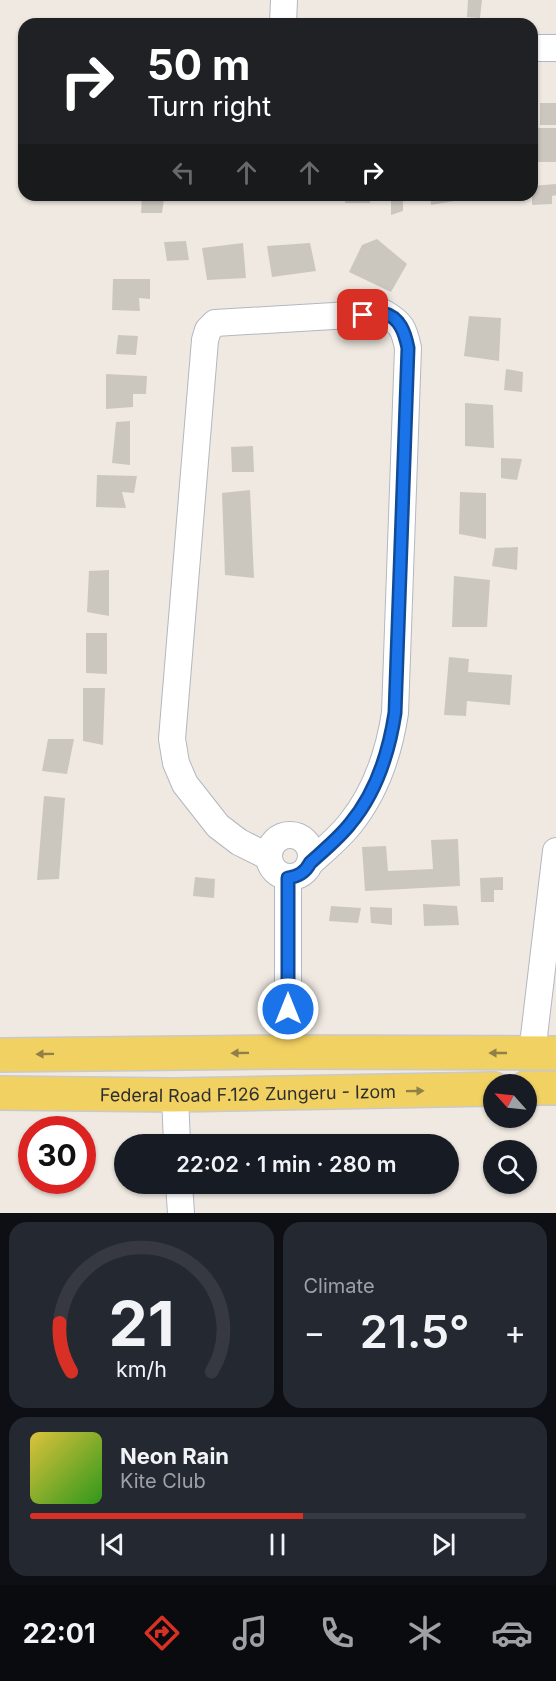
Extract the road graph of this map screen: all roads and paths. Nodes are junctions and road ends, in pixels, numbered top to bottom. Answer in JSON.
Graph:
{"nodes":[{"id":1,"x":284,"y":0,"type":"edge"},
{"id":2,"x":283,"y":18,"type":"edge"},
{"id":3,"x":538,"y":48,"type":"edge"},
{"id":4,"x":556,"y":48,"type":"edge"},
{"id":5,"x":556,"y":851,"type":"edge"},
{"id":6,"x":269,"y":857,"type":"junction"},
{"id":7,"x":310,"y":863,"type":"junction"},
{"id":8,"x":288,"y":878,"type":"junction"},
{"id":9,"x":288,"y":1052,"type":"junction"},
{"id":10,"x":544,"y":1053,"type":"edge"},
{"id":11,"x":0,"y":1055,"type":"edge"},
{"id":12,"x":537,"y":1088,"type":"edge"},
{"id":13,"x":556,"y":1088,"type":"edge"},
{"id":14,"x":483,"y":1089,"type":"edge"},
{"id":15,"x":0,"y":1093,"type":"edge"},
{"id":16,"x":175,"y":1095,"type":"junction"},
{"id":17,"x":177,"y":1134,"type":"edge"},
{"id":18,"x":180,"y":1194,"type":"edge"},
{"id":19,"x":181,"y":1213,"type":"edge"}],
"edges":[{"from":1,"to":2,"type":"street"},
{"from":3,"to":4,"type":"street"},
{"from":5,"to":10,"type":"street"},
{"from":6,"to":7,"type":"street"},
{"from":6,"to":7,"type":"street"},
{"from":6,"to":8,"type":"street"},
{"from":7,"to":8,"type":"street"},
{"from":8,"to":9,"type":"street"},
{"from":10,"to":9,"type":"main road","name":"Federal Road F.126 Zungeru - Izom","one_way":true},
{"from":9,"to":11,"type":"main road","name":"Federal Road F.126 Zungeru - Izom","one_way":true},
{"from":12,"to":13,"type":"main road"},
{"from":16,"to":14,"type":"main road","name":"Federal Road F.126 Zungeru - Izom","one_way":true},
{"from":15,"to":16,"type":"main road","name":"Federal Road F.126 Zungeru - Izom"},
{"from":16,"to":17,"type":"street"},
{"from":18,"to":19,"type":"street"}]}
